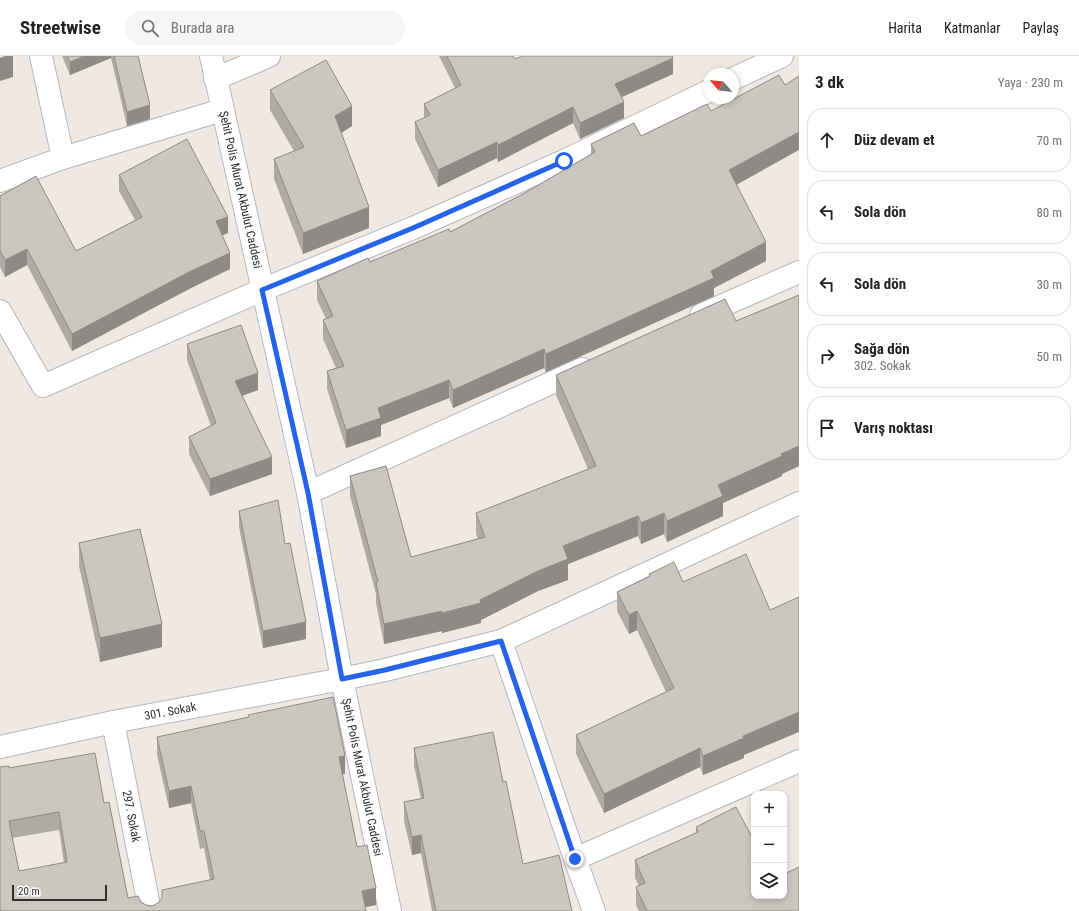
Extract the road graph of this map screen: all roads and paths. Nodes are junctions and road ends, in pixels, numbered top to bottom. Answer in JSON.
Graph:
{"nodes":[{"id":1,"x":41,"y":56,"type":"edge"},
{"id":2,"x":211,"y":56,"type":"edge"},
{"id":3,"x":269,"y":56,"type":"edge"},
{"id":4,"x":782,"y":56,"type":"edge"},
{"id":5,"x":739,"y":76,"type":"edge"},
{"id":6,"x":216,"y":78,"type":"junction"},
{"id":7,"x":703,"y":94,"type":"edge"},
{"id":8,"x":222,"y":110,"type":"junction"},
{"id":9,"x":63,"y":158,"type":"junction"},
{"id":10,"x":0,"y":181,"type":"edge"},
{"id":11,"x":799,"y":272,"type":"edge"},
{"id":12,"x":262,"y":290,"type":"junction"},
{"id":13,"x":0,"y":311,"type":"edge"},
{"id":14,"x":686,"y":322,"type":"edge"},
{"id":15,"x":599,"y":361,"type":"edge"},
{"id":16,"x":308,"y":493,"type":"junction"},
{"id":17,"x":799,"y":504,"type":"edge"},
{"id":18,"x":501,"y":641,"type":"junction"},
{"id":19,"x":342,"y":679,"type":"junction"},
{"id":20,"x":113,"y":722,"type":"junction"},
{"id":21,"x":0,"y":747,"type":"edge"},
{"id":22,"x":799,"y":761,"type":"edge"},
{"id":23,"x":575,"y":859,"type":"junction"},
{"id":24,"x":150,"y":911,"type":"edge"},
{"id":25,"x":390,"y":911,"type":"edge"},
{"id":26,"x":594,"y":911,"type":"edge"}],
"edges":[{"from":1,"to":9,"type":"street"},
{"from":2,"to":6,"type":"street","name":"Şehit Polis Murat Akbulut Caddesi"},
{"from":3,"to":6,"type":"street"},
{"from":4,"to":5,"type":"street"},
{"from":6,"to":8,"type":"street","name":"Şehit Polis Murat Akbulut Caddesi"},
{"from":7,"to":12,"type":"street"},
{"from":8,"to":9,"type":"street"},
{"from":8,"to":12,"type":"street","name":"Şehit Polis Murat Akbulut Caddesi"},
{"from":9,"to":10,"type":"street"},
{"from":11,"to":14,"type":"street"},
{"from":12,"to":13,"type":"street"},
{"from":12,"to":16,"type":"street","name":"Şehit Polis Murat Akbulut Caddesi"},
{"from":15,"to":16,"type":"street"},
{"from":16,"to":19,"type":"street","name":"Şehit Polis Murat Akbulut Caddesi"},
{"from":17,"to":18,"type":"street","name":"301. Sokak"},
{"from":18,"to":19,"type":"street","name":"301. Sokak"},
{"from":18,"to":23,"type":"street"},
{"from":19,"to":20,"type":"street","name":"301. Sokak"},
{"from":19,"to":25,"type":"street","name":"Şehit Polis Murat Akbulut Caddesi"},
{"from":20,"to":21,"type":"street","name":"301. Sokak"},
{"from":20,"to":24,"type":"street","name":"297. Sokak"},
{"from":22,"to":23,"type":"street"},
{"from":23,"to":26,"type":"street"}]}
